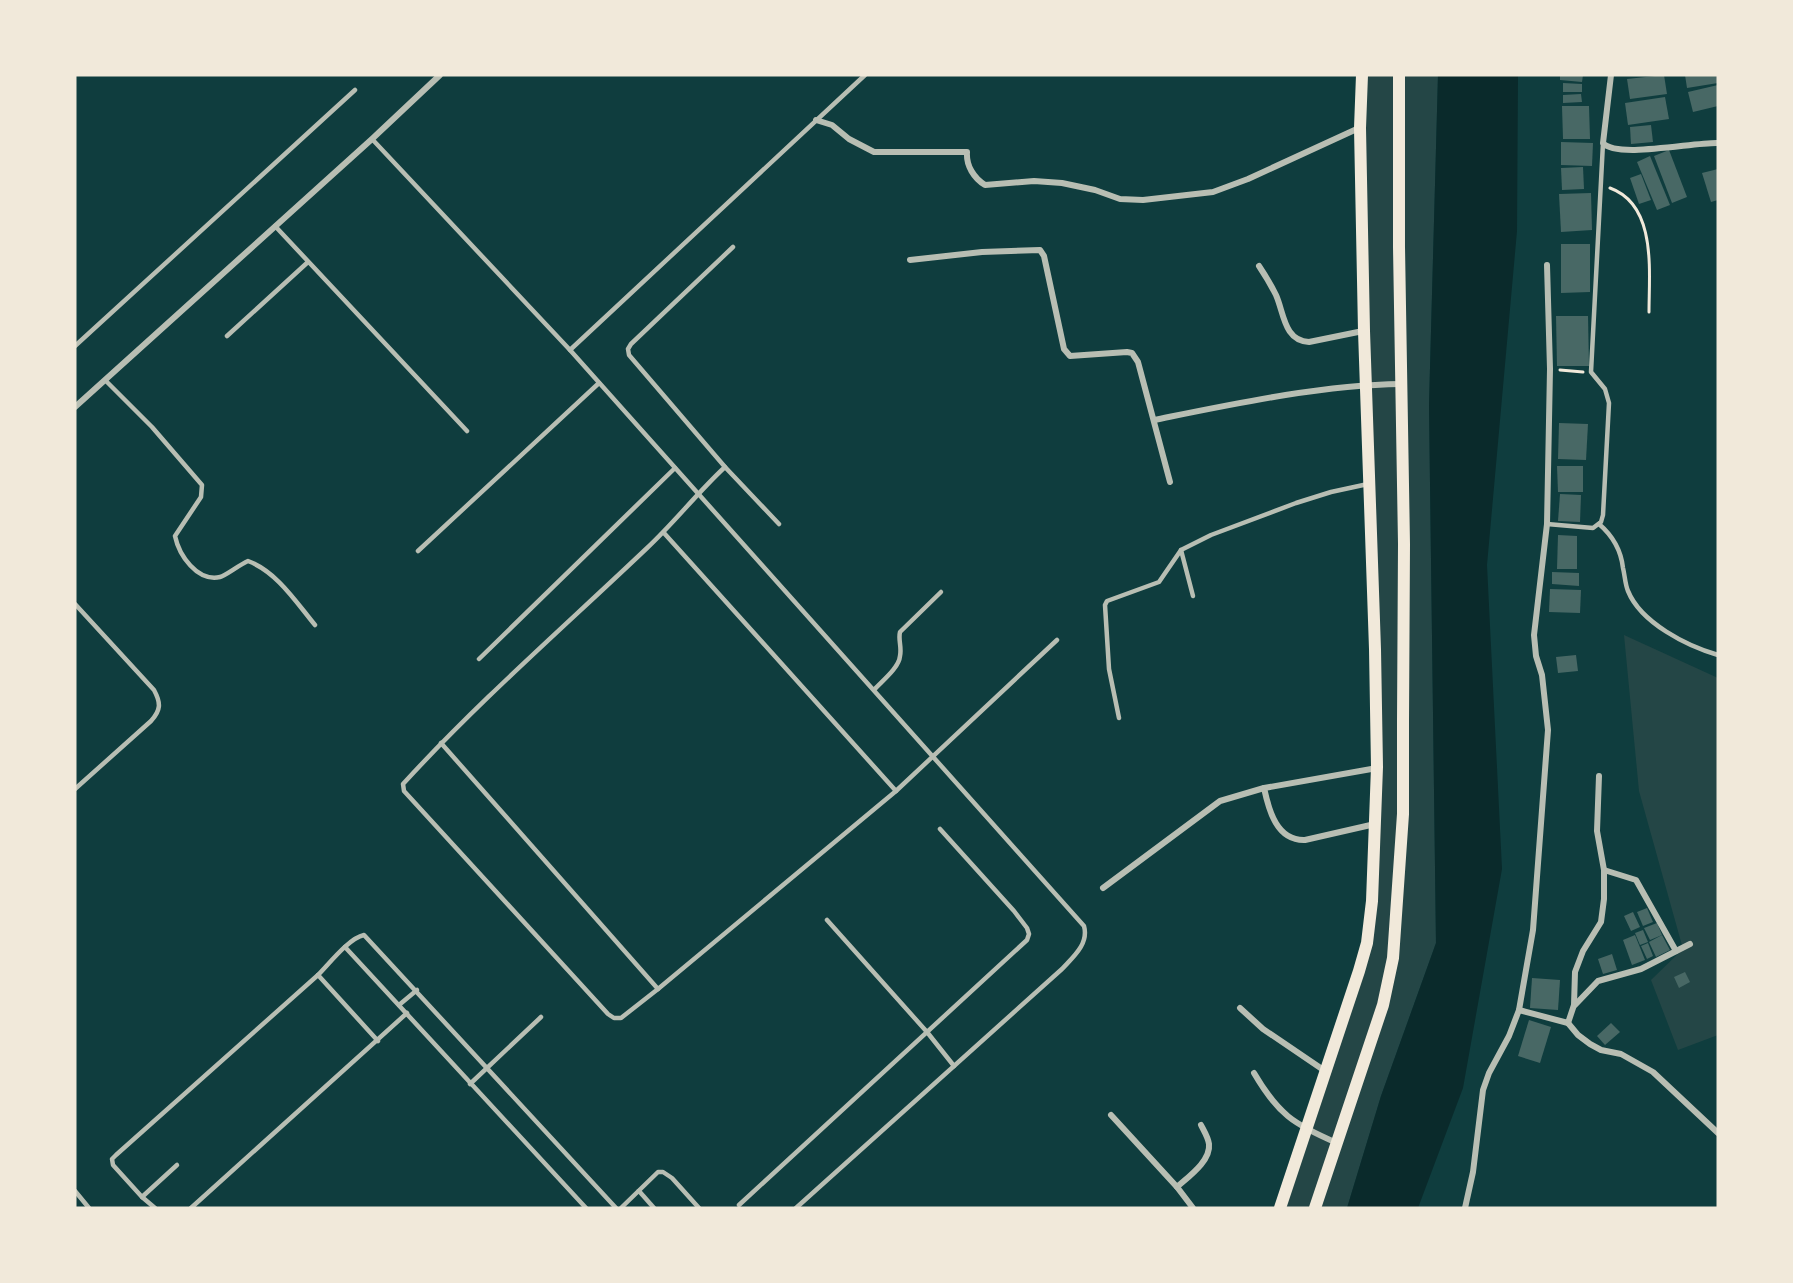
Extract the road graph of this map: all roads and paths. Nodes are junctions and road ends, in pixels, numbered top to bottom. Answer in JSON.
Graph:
{"nodes":[{"id":1,"x":440,"y":75,"type":"edge"},
{"id":2,"x":865,"y":75,"type":"edge"},
{"id":3,"x":1362,"y":75,"type":"edge"},
{"id":4,"x":1399,"y":75,"type":"edge"},
{"id":5,"x":1611,"y":75,"type":"edge"},
{"id":6,"x":355,"y":90,"type":"dead end"},
{"id":7,"x":816,"y":120,"type":"junction"},
{"id":8,"x":1360,"y":128,"type":"junction"},
{"id":9,"x":372,"y":139,"type":"junction"},
{"id":10,"x":1604,"y":143,"type":"junction"},
{"id":11,"x":1718,"y":143,"type":"edge"},
{"id":12,"x":1600,"y":185,"type":"junction"},
{"id":13,"x":275,"y":226,"type":"junction"},
{"id":14,"x":733,"y":247,"type":"dead end"},
{"id":15,"x":910,"y":260,"type":"dead end"},
{"id":16,"x":308,"y":262,"type":"junction"},
{"id":17,"x":1547,"y":265,"type":"dead end"},
{"id":18,"x":1259,"y":266,"type":"dead end"},
{"id":19,"x":1649,"y":312,"type":"dead end"},
{"id":20,"x":1364,"y":331,"type":"junction"},
{"id":21,"x":227,"y":336,"type":"dead end"},
{"id":22,"x":75,"y":346,"type":"edge"},
{"id":23,"x":570,"y":350,"type":"junction"},
{"id":24,"x":1550,"y":369,"type":"junction"},
{"id":25,"x":1591,"y":372,"type":"junction"},
{"id":26,"x":105,"y":380,"type":"junction"},
{"id":27,"x":599,"y":383,"type":"junction"},
{"id":28,"x":1365,"y":384,"type":"junction"},
{"id":29,"x":1401,"y":384,"type":"junction"},
{"id":30,"x":75,"y":407,"type":"edge"},
{"id":31,"x":1154,"y":420,"type":"junction"},
{"id":32,"x":467,"y":430,"type":"dead end"},
{"id":33,"x":725,"y":467,"type":"junction"},
{"id":34,"x":675,"y":468,"type":"junction"},
{"id":35,"x":1170,"y":482,"type":"dead end"},
{"id":36,"x":1368,"y":484,"type":"junction"},
{"id":37,"x":698,"y":494,"type":"junction"},
{"id":38,"x":779,"y":524,"type":"dead end"},
{"id":39,"x":1547,"y":524,"type":"junction"},
{"id":40,"x":1599,"y":525,"type":"junction"},
{"id":41,"x":664,"y":533,"type":"junction"},
{"id":42,"x":1181,"y":550,"type":"junction"},
{"id":43,"x":418,"y":551,"type":"dead end"},
{"id":44,"x":941,"y":592,"type":"dead end"},
{"id":45,"x":1193,"y":596,"type":"dead end"},
{"id":46,"x":75,"y":604,"type":"edge"},
{"id":47,"x":315,"y":625,"type":"dead end"},
{"id":48,"x":1057,"y":640,"type":"dead end"},
{"id":49,"x":1718,"y":655,"type":"edge"},
{"id":50,"x":479,"y":659,"type":"dead end"},
{"id":51,"x":874,"y":690,"type":"junction"},
{"id":52,"x":1119,"y":718,"type":"dead end"},
{"id":53,"x":441,"y":742,"type":"junction"},
{"id":54,"x":934,"y":757,"type":"junction"},
{"id":55,"x":1377,"y":768,"type":"junction"},
{"id":56,"x":1599,"y":776,"type":"dead end"},
{"id":57,"x":1264,"y":788,"type":"junction"},
{"id":58,"x":75,"y":789,"type":"edge"},
{"id":59,"x":896,"y":791,"type":"junction"},
{"id":60,"x":1376,"y":824,"type":"junction"},
{"id":61,"x":940,"y":830,"type":"dead end"},
{"id":62,"x":1604,"y":870,"type":"junction"},
{"id":63,"x":1103,"y":888,"type":"dead end"},
{"id":64,"x":827,"y":920,"type":"dead end"},
{"id":65,"x":1690,"y":944,"type":"dead end"},
{"id":66,"x":345,"y":947,"type":"junction"},
{"id":67,"x":1676,"y":951,"type":"junction"},
{"id":68,"x":318,"y":975,"type":"junction"},
{"id":69,"x":658,"y":989,"type":"junction"},
{"id":70,"x":417,"y":990,"type":"junction"},
{"id":71,"x":399,"y":1005,"type":"junction"},
{"id":72,"x":1574,"y":1005,"type":"junction"},
{"id":73,"x":1240,"y":1008,"type":"dead end"},
{"id":74,"x":1519,"y":1010,"type":"junction"},
{"id":75,"x":406,"y":1013,"type":"junction"},
{"id":76,"x":541,"y":1017,"type":"dead end"},
{"id":77,"x":1568,"y":1023,"type":"junction"},
{"id":78,"x":927,"y":1032,"type":"junction"},
{"id":79,"x":378,"y":1041,"type":"junction"},
{"id":80,"x":954,"y":1066,"type":"junction"},
{"id":81,"x":486,"y":1068,"type":"junction"},
{"id":82,"x":1325,"y":1071,"type":"junction"},
{"id":83,"x":1254,"y":1073,"type":"dead end"},
{"id":84,"x":470,"y":1084,"type":"junction"},
{"id":85,"x":1111,"y":1115,"type":"dead end"},
{"id":86,"x":1201,"y":1125,"type":"dead end"},
{"id":87,"x":1306,"y":1129,"type":"junction"},
{"id":88,"x":1718,"y":1132,"type":"edge"},
{"id":89,"x":1337,"y":1143,"type":"junction"},
{"id":90,"x":177,"y":1165,"type":"dead end"},
{"id":91,"x":1177,"y":1187,"type":"junction"},
{"id":92,"x":75,"y":1191,"type":"edge"},
{"id":93,"x":639,"y":1191,"type":"junction"},
{"id":94,"x":142,"y":1197,"type":"junction"},
{"id":95,"x":739,"y":1205,"type":"dead end"},
{"id":96,"x":89,"y":1208,"type":"edge"},
{"id":97,"x":155,"y":1208,"type":"edge"},
{"id":98,"x":191,"y":1208,"type":"edge"},
{"id":99,"x":586,"y":1208,"type":"edge"},
{"id":100,"x":616,"y":1208,"type":"edge"},
{"id":101,"x":621,"y":1208,"type":"edge"},
{"id":102,"x":654,"y":1208,"type":"edge"},
{"id":103,"x":699,"y":1208,"type":"edge"},
{"id":104,"x":797,"y":1208,"type":"edge"},
{"id":105,"x":1193,"y":1208,"type":"edge"},
{"id":106,"x":1280,"y":1208,"type":"edge"},
{"id":107,"x":1315,"y":1208,"type":"edge"},
{"id":108,"x":1465,"y":1208,"type":"edge"}],
"edges":[{"from":1,"to":9,"type":"street"},
{"from":2,"to":7,"type":"lane"},
{"from":3,"to":8,"type":"main road"},
{"from":4,"to":29,"type":"main road"},
{"from":5,"to":10,"type":"street"},
{"from":6,"to":22,"type":"lane"},
{"from":7,"to":8,"type":"street"},
{"from":7,"to":23,"type":"lane"},
{"from":8,"to":20,"type":"main road"},
{"from":9,"to":13,"type":"street"},
{"from":9,"to":23,"type":"lane"},
{"from":10,"to":11,"type":"street"},
{"from":10,"to":12,"type":"lane"},
{"from":12,"to":19,"type":"path"},
{"from":12,"to":25,"type":"lane"},
{"from":13,"to":16,"type":"lane"},
{"from":13,"to":26,"type":"street"},
{"from":14,"to":33,"type":"lane"},
{"from":15,"to":31,"type":"street"},
{"from":16,"to":21,"type":"lane"},
{"from":16,"to":32,"type":"lane"},
{"from":17,"to":24,"type":"street"},
{"from":18,"to":20,"type":"street"},
{"from":20,"to":28,"type":"main road"},
{"from":23,"to":27,"type":"lane"},
{"from":24,"to":25,"type":"path"},
{"from":24,"to":39,"type":"street"},
{"from":25,"to":40,"type":"lane"},
{"from":26,"to":30,"type":"street"},
{"from":26,"to":47,"type":"lane"},
{"from":27,"to":34,"type":"lane"},
{"from":27,"to":43,"type":"lane"},
{"from":28,"to":29,"type":"street"},
{"from":28,"to":31,"type":"street"},
{"from":28,"to":36,"type":"main road"},
{"from":29,"to":89,"type":"main road"},
{"from":31,"to":35,"type":"street"},
{"from":33,"to":37,"type":"lane"},
{"from":33,"to":38,"type":"lane"},
{"from":34,"to":37,"type":"lane"},
{"from":34,"to":50,"type":"lane"},
{"from":36,"to":42,"type":"lane"},
{"from":36,"to":55,"type":"main road"},
{"from":37,"to":41,"type":"lane"},
{"from":37,"to":51,"type":"lane"},
{"from":39,"to":40,"type":"lane"},
{"from":39,"to":74,"type":"street"},
{"from":40,"to":49,"type":"lane"},
{"from":41,"to":53,"type":"lane"},
{"from":41,"to":59,"type":"lane"},
{"from":42,"to":45,"type":"lane"},
{"from":42,"to":52,"type":"lane"},
{"from":44,"to":51,"type":"lane"},
{"from":46,"to":58,"type":"lane"},
{"from":48,"to":54,"type":"lane"},
{"from":51,"to":54,"type":"lane"},
{"from":53,"to":69,"type":"lane"},
{"from":53,"to":69,"type":"lane"},
{"from":54,"to":59,"type":"lane"},
{"from":54,"to":80,"type":"lane"},
{"from":55,"to":57,"type":"street"},
{"from":55,"to":60,"type":"main road"},
{"from":56,"to":62,"type":"street"},
{"from":57,"to":60,"type":"street"},
{"from":57,"to":63,"type":"street"},
{"from":59,"to":69,"type":"lane"},
{"from":60,"to":82,"type":"main road"},
{"from":61,"to":78,"type":"lane"},
{"from":62,"to":67,"type":"street"},
{"from":62,"to":72,"type":"street"},
{"from":64,"to":78,"type":"lane"},
{"from":65,"to":67,"type":"street"},
{"from":66,"to":68,"type":"lane"},
{"from":66,"to":70,"type":"lane"},
{"from":66,"to":71,"type":"lane"},
{"from":67,"to":72,"type":"street"},
{"from":68,"to":79,"type":"lane"},
{"from":68,"to":94,"type":"lane"},
{"from":70,"to":71,"type":"lane"},
{"from":70,"to":81,"type":"lane"},
{"from":71,"to":75,"type":"lane"},
{"from":72,"to":77,"type":"street"},
{"from":73,"to":82,"type":"street"},
{"from":74,"to":77,"type":"street"},
{"from":74,"to":108,"type":"street"},
{"from":75,"to":79,"type":"lane"},
{"from":75,"to":84,"type":"lane"},
{"from":76,"to":81,"type":"lane"},
{"from":77,"to":88,"type":"street"},
{"from":78,"to":80,"type":"lane"},
{"from":78,"to":95,"type":"lane"},
{"from":79,"to":98,"type":"lane"},
{"from":80,"to":104,"type":"lane"},
{"from":81,"to":84,"type":"lane"},
{"from":81,"to":100,"type":"lane"},
{"from":82,"to":87,"type":"main road"},
{"from":83,"to":87,"type":"street"},
{"from":84,"to":99,"type":"lane"},
{"from":85,"to":91,"type":"street"},
{"from":86,"to":91,"type":"street"},
{"from":87,"to":89,"type":"street"},
{"from":87,"to":106,"type":"main road"},
{"from":89,"to":107,"type":"main road"},
{"from":90,"to":94,"type":"lane"},
{"from":91,"to":105,"type":"street"},
{"from":92,"to":96,"type":"lane"},
{"from":93,"to":101,"type":"lane"},
{"from":93,"to":102,"type":"lane"},
{"from":93,"to":103,"type":"lane"},
{"from":94,"to":97,"type":"lane"}]}
